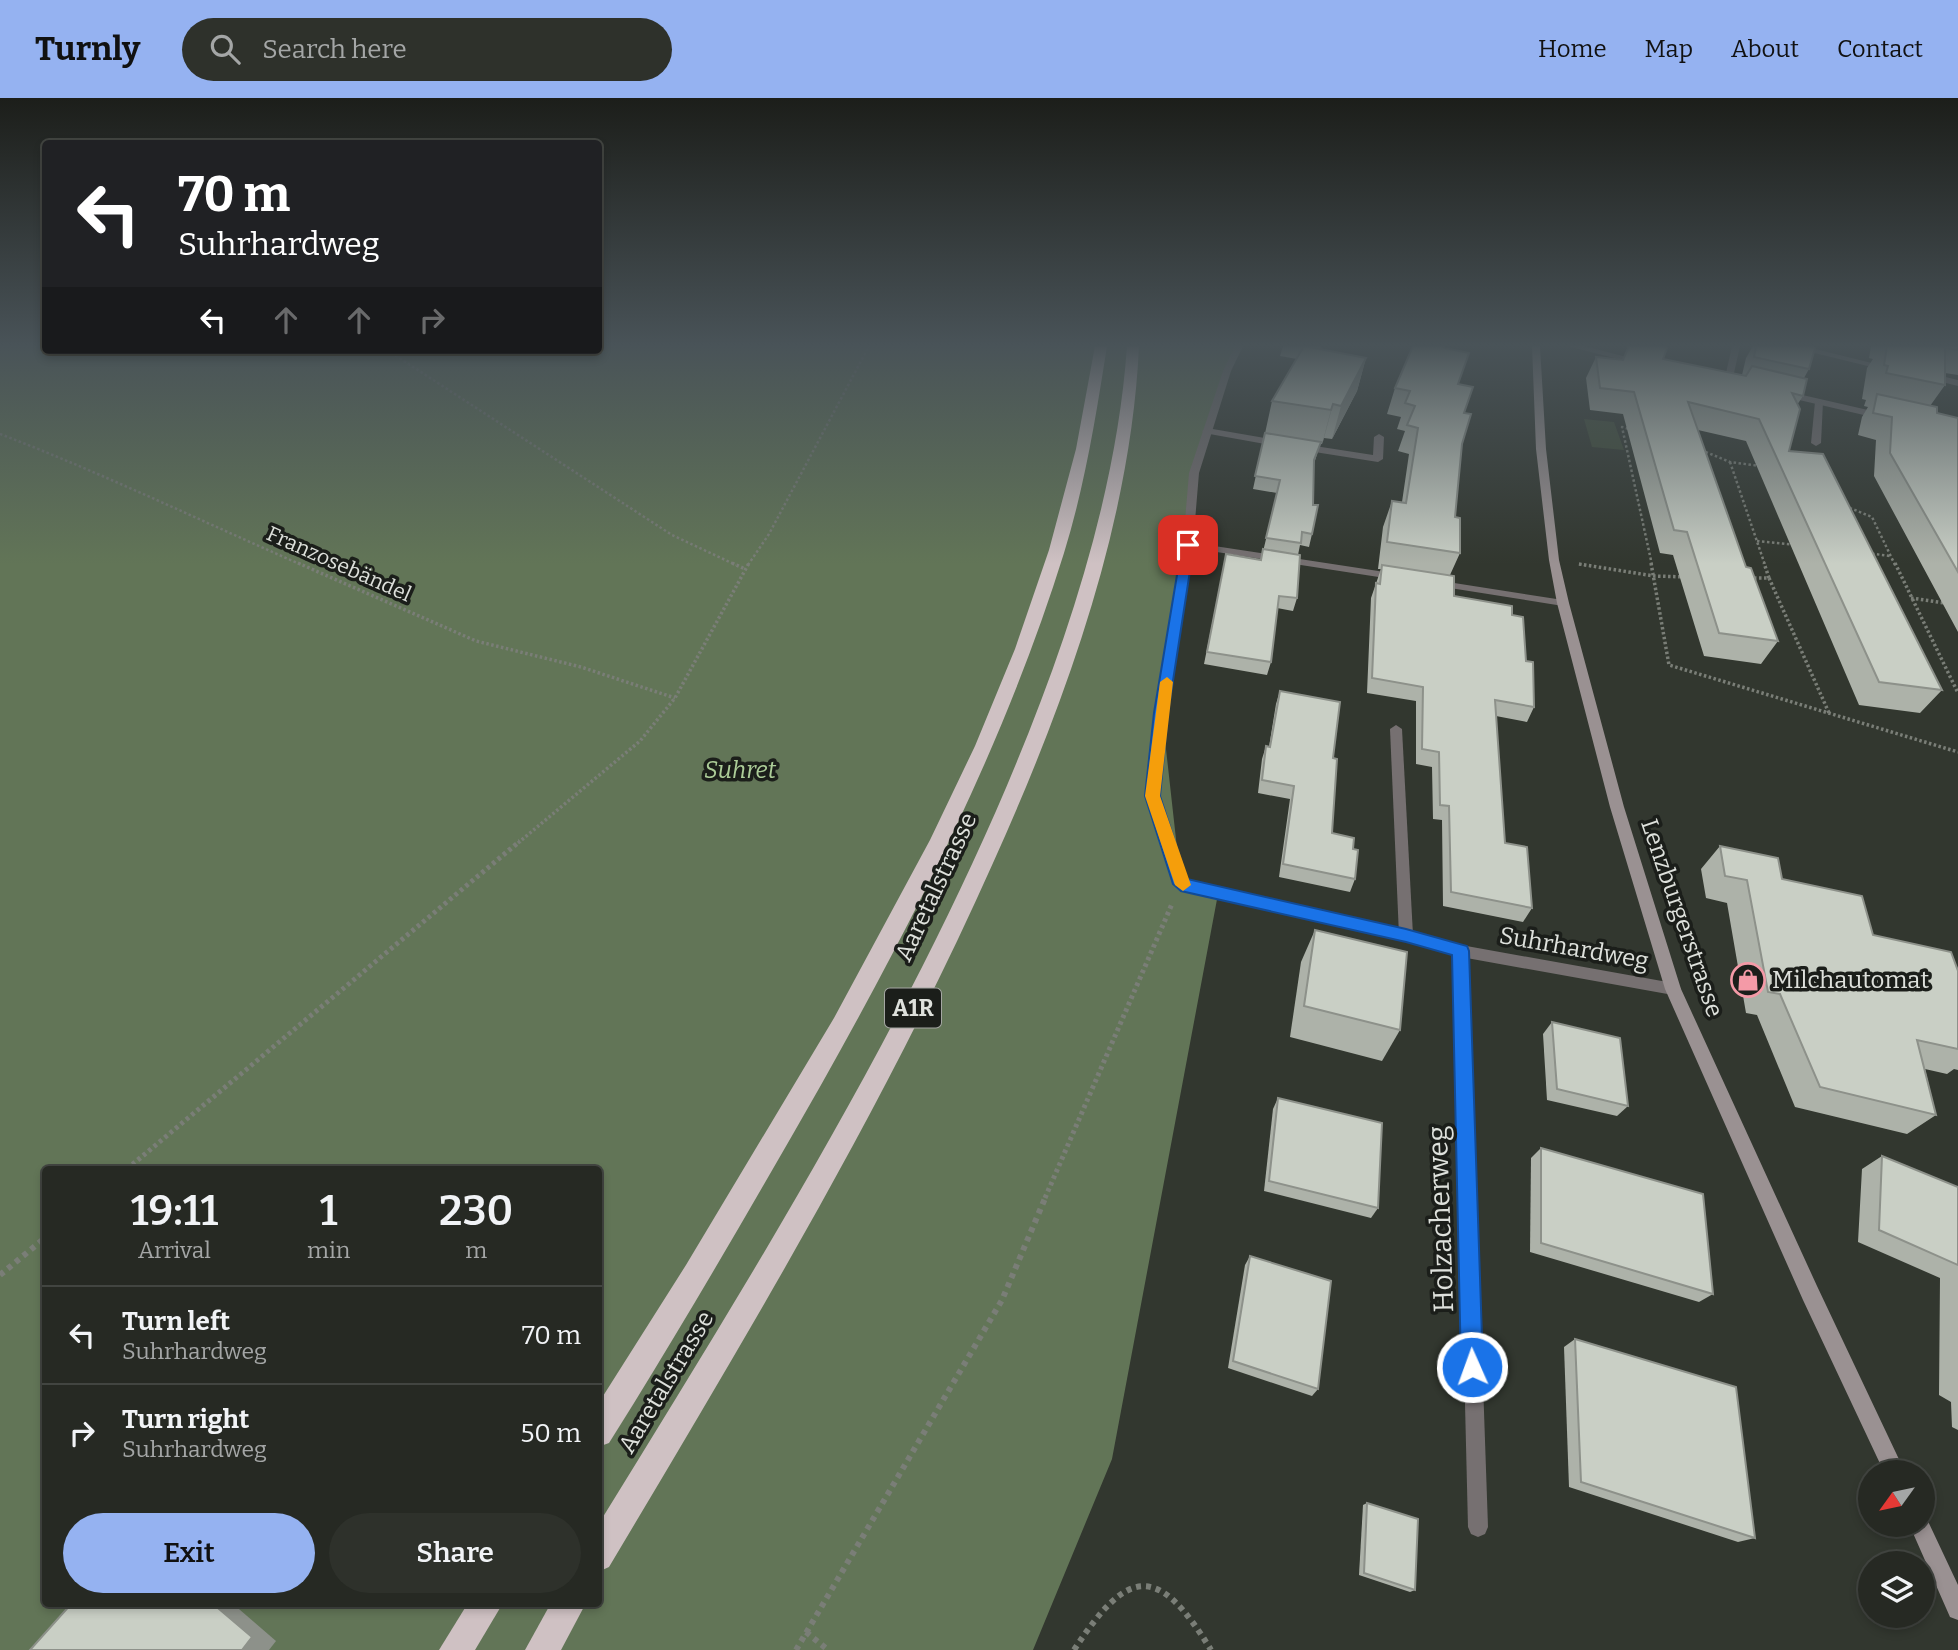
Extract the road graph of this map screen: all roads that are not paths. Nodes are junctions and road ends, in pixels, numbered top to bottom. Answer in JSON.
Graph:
{"nodes":[{"id":1,"x":1088,"y":418,"type":"edge"},
{"id":2,"x":1126,"y":418,"type":"edge"},
{"id":3,"x":1212,"y":418,"type":"edge"},
{"id":4,"x":1540,"y":418,"type":"edge"},
{"id":5,"x":1818,"y":418,"type":"edge"},
{"id":6,"x":1208,"y":431,"type":"junction"},
{"id":7,"x":1379,"y":437,"type":"dead end"},
{"id":8,"x":1816,"y":443,"type":"dead end"},
{"id":9,"x":1188,"y":545,"type":"junction"},
{"id":10,"x":1416,"y":580,"type":"edge"},
{"id":11,"x":1429,"y":582,"type":"edge"},
{"id":12,"x":1563,"y":603,"type":"junction"},
{"id":13,"x":1396,"y":729,"type":"dead end"},
{"id":14,"x":1406,"y":935,"type":"junction"},
{"id":15,"x":1461,"y":951,"type":"junction"},
{"id":16,"x":1673,"y":989,"type":"junction"},
{"id":17,"x":602,"y":1426,"type":"edge"},
{"id":18,"x":1889,"y":1460,"type":"edge"},
{"id":19,"x":1478,"y":1527,"type":"dead end"},
{"id":20,"x":1925,"y":1537,"type":"edge"},
{"id":21,"x":602,"y":1549,"type":"edge"},
{"id":22,"x":484,"y":1607,"type":"edge"},
{"id":23,"x":568,"y":1607,"type":"edge"},
{"id":24,"x":1958,"y":1609,"type":"edge"},
{"id":25,"x":456,"y":1650,"type":"edge"},
{"id":26,"x":542,"y":1650,"type":"edge"}],
"edges":[{"from":1,"to":17,"type":"highway","name":"Aaretalstrasse","number":"A1R"},
{"from":2,"to":21,"type":"highway","name":"Aaretalstrasse","number":"A1R"},
{"from":3,"to":6,"type":"street"},
{"from":4,"to":12,"type":"main road","name":"Lenzburgerstrasse"},
{"from":5,"to":8,"type":"street"},
{"from":6,"to":7,"type":"street"},
{"from":6,"to":9,"type":"street"},
{"from":9,"to":10,"type":"street"},
{"from":9,"to":14,"type":"street","name":"Suhrhardweg"},
{"from":11,"to":12,"type":"street"},
{"from":12,"to":16,"type":"main road","name":"Lenzburgerstrasse"},
{"from":13,"to":14,"type":"street"},
{"from":14,"to":15,"type":"street","name":"Suhrhardweg"},
{"from":15,"to":16,"type":"street","name":"Suhrhardweg"},
{"from":15,"to":19,"type":"street","name":"Holzacherweg"},
{"from":16,"to":18,"type":"main road","name":"Lenzburgerstrasse"},
{"from":20,"to":24,"type":"main road"},
{"from":22,"to":25,"type":"highway"},
{"from":23,"to":26,"type":"highway"}]}
